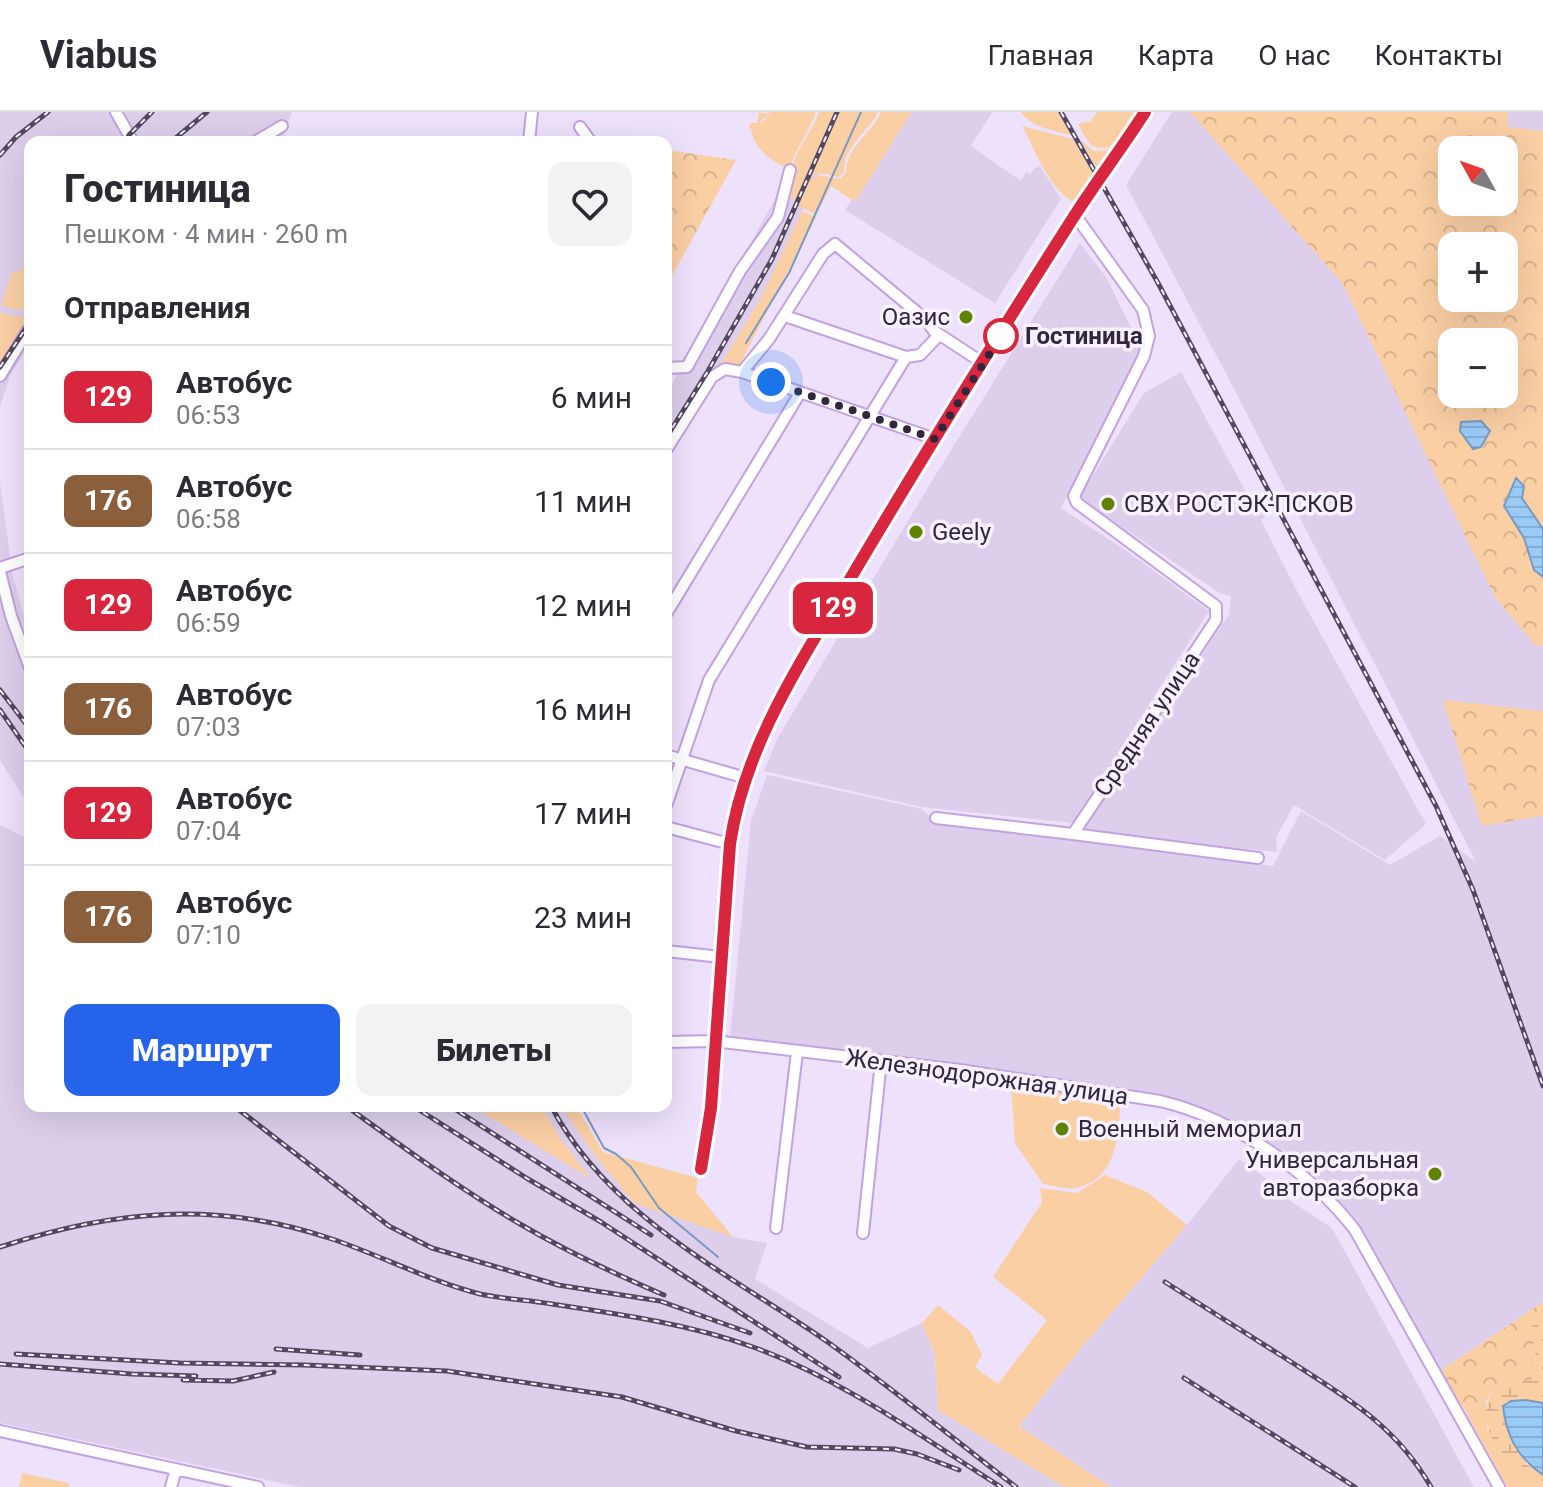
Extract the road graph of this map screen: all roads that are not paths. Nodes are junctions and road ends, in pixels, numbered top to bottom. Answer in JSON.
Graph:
{"nodes":[{"id":1,"x":116,"y":112,"type":"edge"},
{"id":2,"x":532,"y":112,"type":"edge"},
{"id":3,"x":1145,"y":112,"type":"edge"},
{"id":4,"x":580,"y":127,"type":"dead end"},
{"id":5,"x":130,"y":136,"type":"edge"},
{"id":6,"x":265,"y":136,"type":"edge"},
{"id":7,"x":281,"y":136,"type":"edge"},
{"id":8,"x":530,"y":136,"type":"edge"},
{"id":9,"x":587,"y":136,"type":"edge"},
{"id":10,"x":790,"y":170,"type":"dead end"},
{"id":11,"x":1075,"y":215,"type":"junction"},
{"id":12,"x":785,"y":316,"type":"junction"},
{"id":13,"x":939,"y":335,"type":"junction"},
{"id":14,"x":24,"y":337,"type":"edge"},
{"id":15,"x":906,"y":357,"type":"junction"},
{"id":16,"x":983,"y":363,"type":"junction"},
{"id":17,"x":672,"y":368,"type":"edge"},
{"id":18,"x":742,"y":372,"type":"junction"},
{"id":19,"x":0,"y":376,"type":"edge"},
{"id":20,"x":800,"y":393,"type":"junction"},
{"id":21,"x":871,"y":415,"type":"junction"},
{"id":22,"x":935,"y":439,"type":"junction"},
{"id":23,"x":672,"y":440,"type":"edge"},
{"id":24,"x":24,"y":560,"type":"edge"},
{"id":25,"x":0,"y":570,"type":"edge"},
{"id":26,"x":672,"y":604,"type":"edge"},
{"id":27,"x":24,"y":652,"type":"edge"},
{"id":28,"x":672,"y":756,"type":"edge"},
{"id":29,"x":682,"y":759,"type":"junction"},
{"id":30,"x":746,"y":778,"type":"junction"},
{"id":31,"x":672,"y":788,"type":"edge"},
{"id":32,"x":936,"y":818,"type":"dead end"},
{"id":33,"x":672,"y":829,"type":"edge"},
{"id":34,"x":1073,"y":834,"type":"junction"},
{"id":35,"x":730,"y":844,"type":"junction"},
{"id":36,"x":1258,"y":858,"type":"dead end"},
{"id":37,"x":672,"y":952,"type":"edge"},
{"id":38,"x":721,"y":957,"type":"junction"},
{"id":39,"x":714,"y":1041,"type":"junction"},
{"id":40,"x":672,"y":1042,"type":"edge"},
{"id":41,"x":797,"y":1052,"type":"junction"},
{"id":42,"x":881,"y":1061,"type":"junction"},
{"id":43,"x":701,"y":1169,"type":"dead end"},
{"id":44,"x":776,"y":1228,"type":"dead end"},
{"id":45,"x":863,"y":1233,"type":"dead end"},
{"id":46,"x":0,"y":1431,"type":"edge"},
{"id":47,"x":176,"y":1469,"type":"junction"},
{"id":48,"x":171,"y":1487,"type":"edge"},
{"id":49,"x":258,"y":1487,"type":"edge"},
{"id":50,"x":1499,"y":1487,"type":"edge"}],
"edges":[{"from":1,"to":5,"type":"street"},
{"from":2,"to":8,"type":"street"},
{"from":3,"to":11,"type":"street"},
{"from":4,"to":9,"type":"street"},
{"from":6,"to":7,"type":"street"},
{"from":10,"to":17,"type":"street"},
{"from":11,"to":16,"type":"street"},
{"from":11,"to":34,"type":"street","name":"Средняя улица"},
{"from":12,"to":13,"type":"street"},
{"from":12,"to":15,"type":"street"},
{"from":12,"to":18,"type":"street"},
{"from":13,"to":15,"type":"street"},
{"from":13,"to":16,"type":"street"},
{"from":14,"to":19,"type":"street"},
{"from":15,"to":21,"type":"street"},
{"from":16,"to":22,"type":"street"},
{"from":18,"to":20,"type":"street"},
{"from":18,"to":23,"type":"street"},
{"from":20,"to":21,"type":"street"},
{"from":20,"to":26,"type":"street"},
{"from":21,"to":22,"type":"street"},
{"from":21,"to":29,"type":"street"},
{"from":22,"to":30,"type":"street"},
{"from":24,"to":25,"type":"street"},
{"from":25,"to":27,"type":"street"},
{"from":28,"to":29,"type":"street"},
{"from":29,"to":30,"type":"street"},
{"from":29,"to":31,"type":"street"},
{"from":30,"to":35,"type":"street"},
{"from":32,"to":34,"type":"street"},
{"from":33,"to":35,"type":"street"},
{"from":34,"to":36,"type":"street"},
{"from":35,"to":38,"type":"street"},
{"from":37,"to":38,"type":"street"},
{"from":38,"to":39,"type":"street"},
{"from":39,"to":40,"type":"street","name":"Железнодорожная улица"},
{"from":39,"to":41,"type":"street","name":"Железнодорожная улица"},
{"from":39,"to":43,"type":"street"},
{"from":41,"to":42,"type":"street","name":"Железнодорожная улица"},
{"from":41,"to":44,"type":"street"},
{"from":42,"to":45,"type":"street"},
{"from":42,"to":50,"type":"street","name":"Железнодорожная улица"},
{"from":46,"to":47,"type":"street"},
{"from":47,"to":48,"type":"street"},
{"from":47,"to":49,"type":"street"}]}
